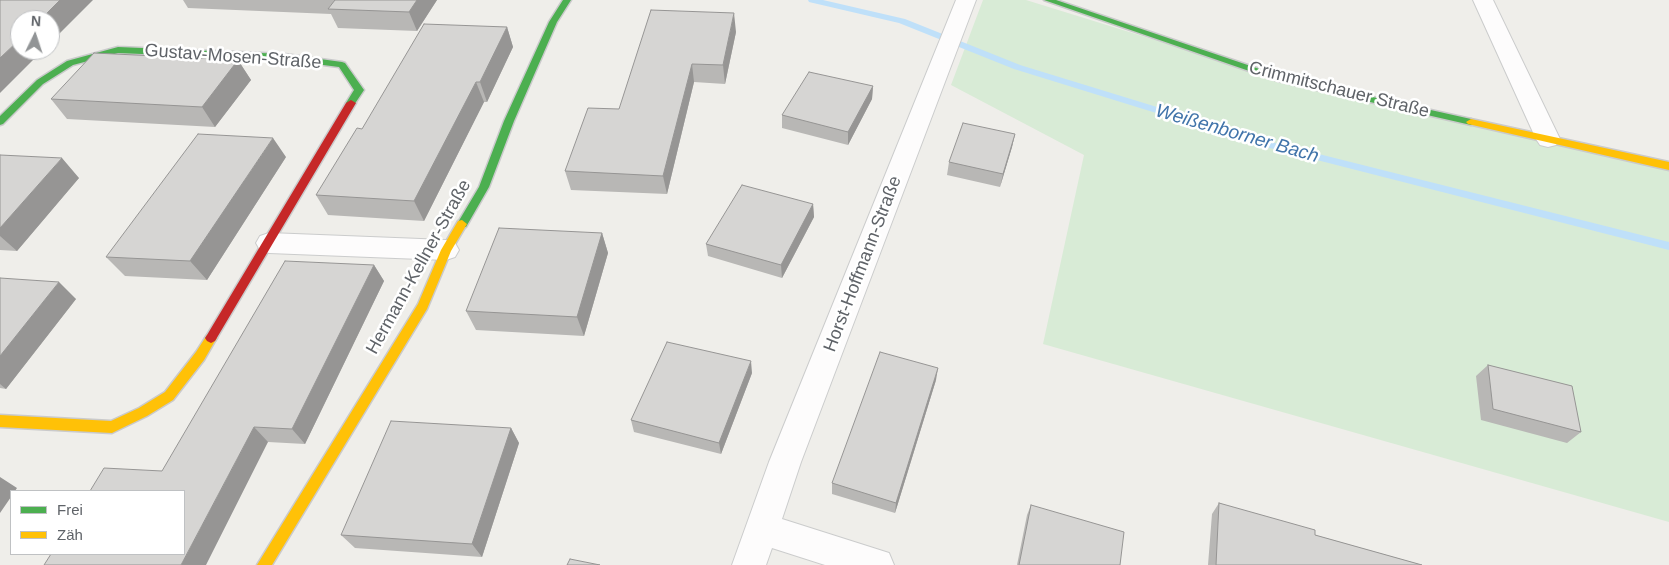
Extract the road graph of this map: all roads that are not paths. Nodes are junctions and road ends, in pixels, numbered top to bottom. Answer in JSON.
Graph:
{"nodes":[{"id":1,"x":567,"y":0,"type":"edge"},
{"id":2,"x":966,"y":0,"type":"edge"},
{"id":3,"x":1048,"y":0,"type":"edge"},
{"id":4,"x":1483,"y":0,"type":"edge"},
{"id":5,"x":0,"y":122,"type":"edge"},
{"id":6,"x":1548,"y":139,"type":"junction"},
{"id":7,"x":1669,"y":166,"type":"edge"},
{"id":8,"x":269,"y":243,"type":"junction"},
{"id":9,"x":446,"y":250,"type":"junction"},
{"id":10,"x":0,"y":421,"type":"edge"},
{"id":11,"x":762,"y":529,"type":"junction"},
{"id":12,"x":264,"y":565,"type":"edge"},
{"id":13,"x":749,"y":565,"type":"edge"},
{"id":14,"x":877,"y":565,"type":"edge"}],
"edges":[{"from":1,"to":9,"type":"street","name":"Hermann-Kellner-Straße"},
{"from":2,"to":11,"type":"street","name":"Horst-Hoffmann-Straße"},
{"from":3,"to":6,"type":"street","name":"Crimmitschauer Straße"},
{"from":4,"to":6,"type":"street"},
{"from":5,"to":8,"type":"street","name":"Gustav-Mosen-Straße"},
{"from":6,"to":7,"type":"street","name":"Crimmitschauer Straße"},
{"from":8,"to":9,"type":"street"},
{"from":8,"to":10,"type":"street","name":"Gustav-Mosen-Straße"},
{"from":9,"to":12,"type":"street","name":"Hermann-Kellner-Straße"},
{"from":11,"to":13,"type":"street","name":"Horst-Hoffmann-Straße"},
{"from":11,"to":14,"type":"street"}]}
